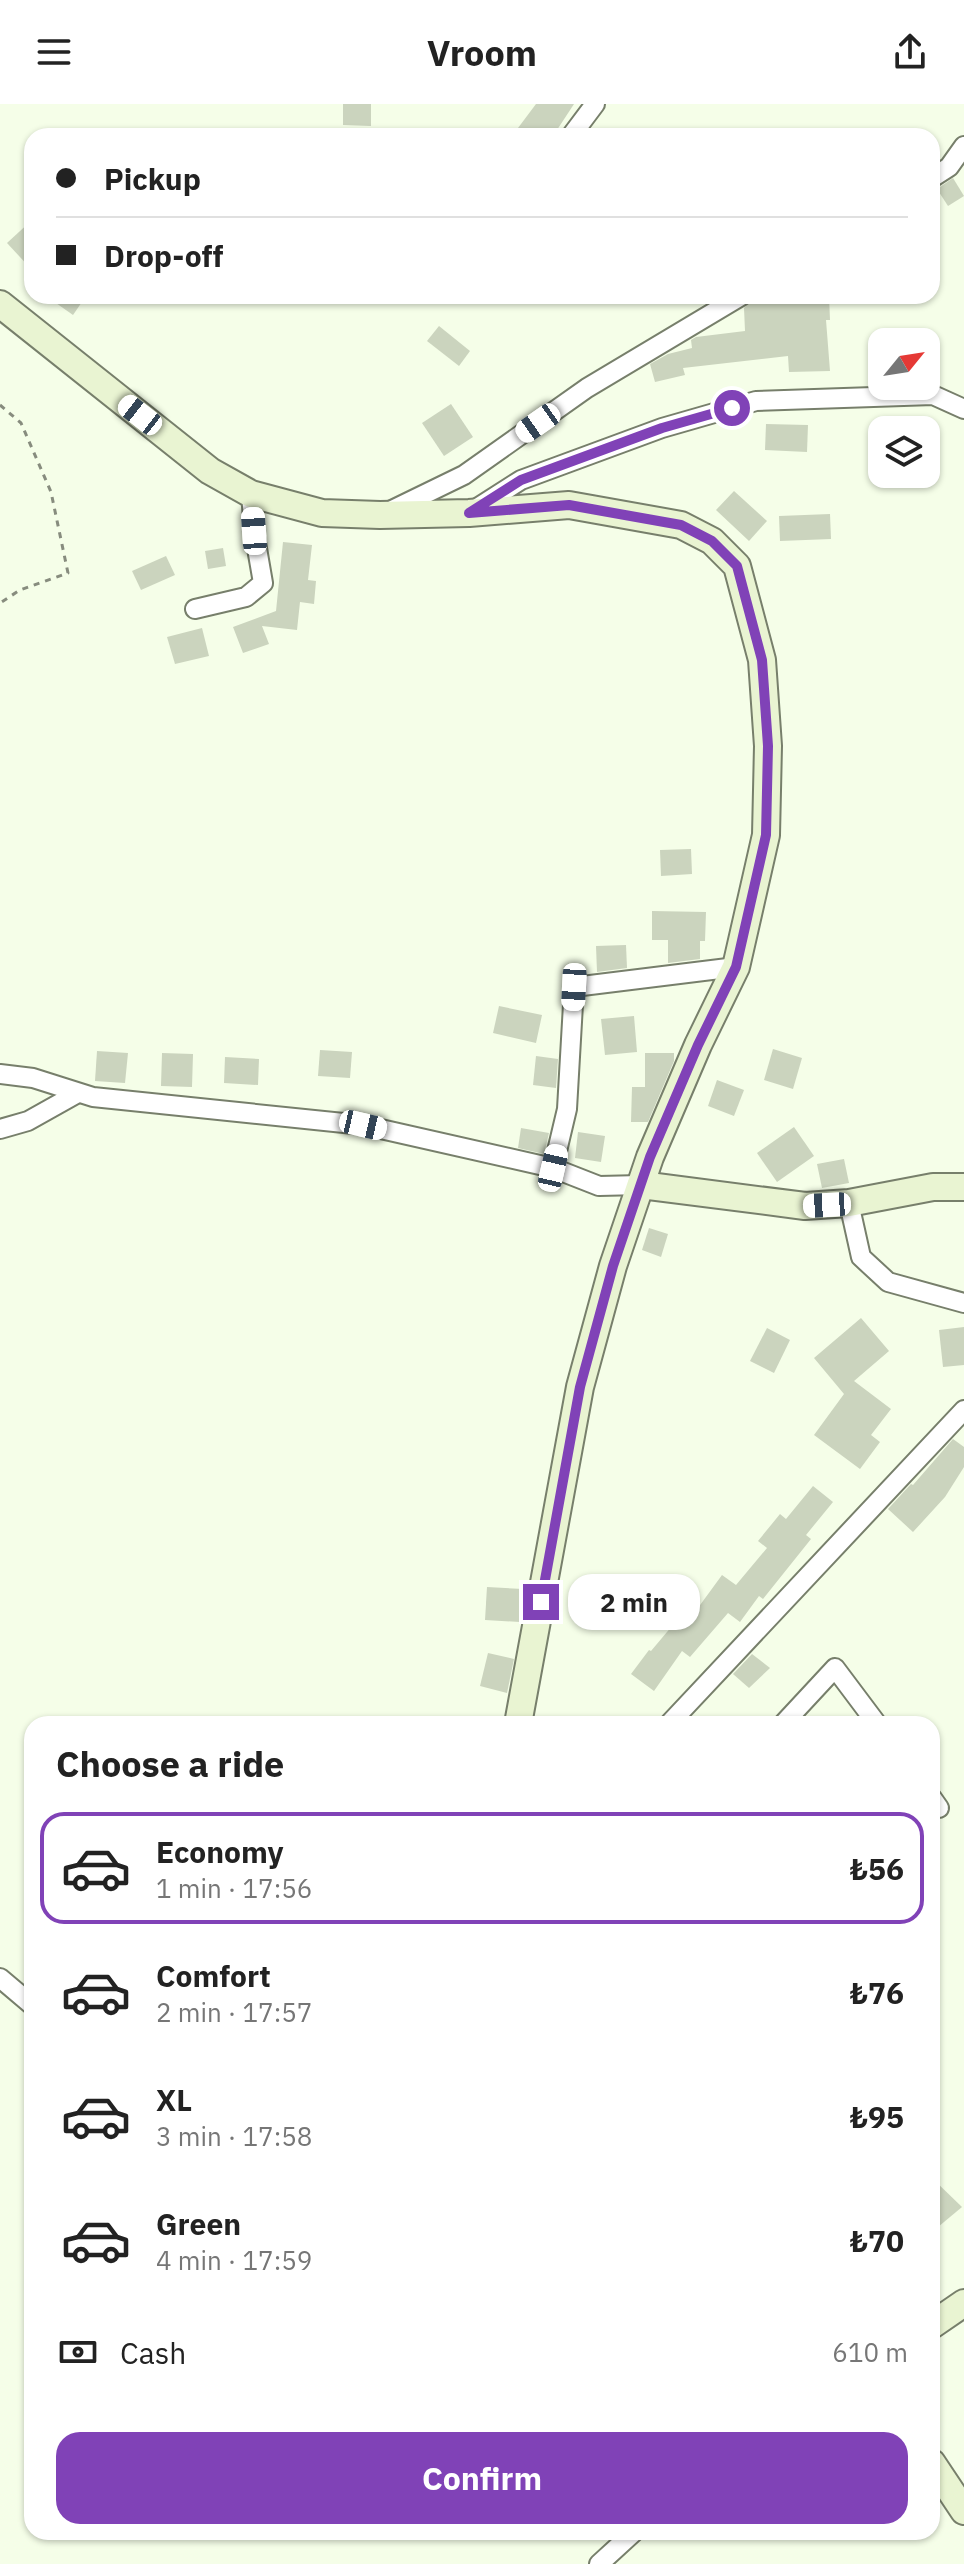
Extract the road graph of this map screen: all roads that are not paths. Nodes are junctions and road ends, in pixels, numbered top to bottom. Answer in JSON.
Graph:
{"nodes":[{"id":1,"x":595,"y":104,"type":"edge"},
{"id":2,"x":577,"y":128,"type":"edge"},
{"id":3,"x":964,"y":146,"type":"edge"},
{"id":4,"x":940,"y":173,"type":"edge"},
{"id":5,"x":0,"y":304,"type":"edge"},
{"id":6,"x":728,"y":304,"type":"edge"},
{"id":7,"x":964,"y":409,"type":"edge"},
{"id":8,"x":251,"y":494,"type":"junction"},
{"id":9,"x":469,"y":513,"type":"junction"},
{"id":10,"x":380,"y":515,"type":"junction"},
{"id":11,"x":195,"y":609,"type":"dead end"},
{"id":12,"x":736,"y":967,"type":"junction"},
{"id":13,"x":0,"y":1074,"type":"edge"},
{"id":14,"x":78,"y":1093,"type":"junction"},
{"id":15,"x":0,"y":1129,"type":"edge"},
{"id":16,"x":553,"y":1168,"type":"junction"},
{"id":17,"x":641,"y":1185,"type":"junction"},
{"id":18,"x":964,"y":1187,"type":"edge"},
{"id":19,"x":849,"y":1203,"type":"junction"},
{"id":20,"x":964,"y":1303,"type":"edge"},
{"id":21,"x":964,"y":1410,"type":"edge"},
{"id":22,"x":519,"y":1716,"type":"edge"},
{"id":23,"x":677,"y":1716,"type":"edge"},
{"id":24,"x":790,"y":1716,"type":"edge"},
{"id":25,"x":871,"y":1716,"type":"edge"},
{"id":26,"x":0,"y":1978,"type":"edge"},
{"id":27,"x":24,"y":1998,"type":"edge"},
{"id":28,"x":964,"y":2303,"type":"edge"},
{"id":29,"x":940,"y":2320,"type":"edge"},
{"id":30,"x":940,"y":2475,"type":"edge"},
{"id":31,"x":964,"y":2511,"type":"edge"},
{"id":32,"x":625,"y":2540,"type":"edge"},
{"id":33,"x":599,"y":2564,"type":"edge"}],
"edges":[{"from":1,"to":2,"type":"street"},
{"from":3,"to":4,"type":"street"},
{"from":5,"to":8,"type":"main road"},
{"from":6,"to":10,"type":"street"},
{"from":7,"to":9,"type":"street"},
{"from":8,"to":10,"type":"main road"},
{"from":8,"to":11,"type":"street"},
{"from":9,"to":10,"type":"main road"},
{"from":9,"to":12,"type":"main road"},
{"from":12,"to":16,"type":"street"},
{"from":12,"to":17,"type":"main road"},
{"from":13,"to":14,"type":"street"},
{"from":14,"to":15,"type":"street"},
{"from":14,"to":16,"type":"street"},
{"from":16,"to":17,"type":"street"},
{"from":17,"to":19,"type":"main road"},
{"from":17,"to":22,"type":"main road"},
{"from":18,"to":19,"type":"main road"},
{"from":19,"to":20,"type":"street"},
{"from":21,"to":23,"type":"street"},
{"from":24,"to":25,"type":"street"},
{"from":26,"to":27,"type":"street"},
{"from":28,"to":29,"type":"main road"},
{"from":30,"to":31,"type":"main road"},
{"from":32,"to":33,"type":"street"}]}
